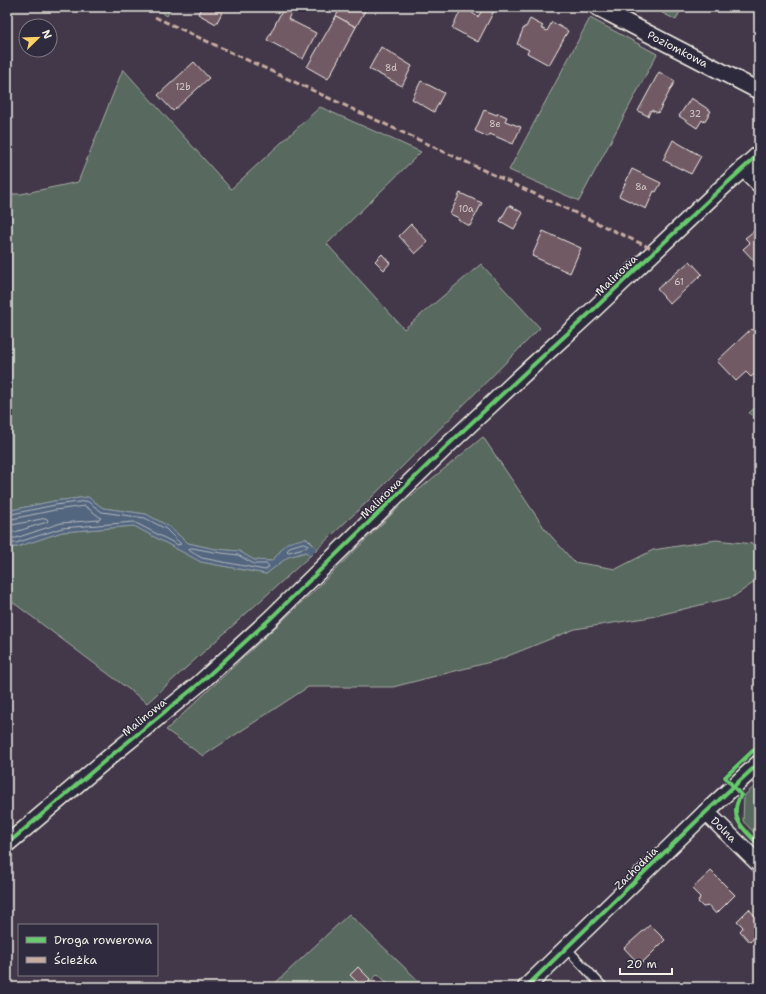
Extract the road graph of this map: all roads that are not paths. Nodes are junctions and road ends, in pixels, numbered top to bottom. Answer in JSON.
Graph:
{"nodes":[{"id":1,"x":597,"y":7,"type":"edge"},
{"id":2,"x":759,"y":90,"type":"edge"},
{"id":3,"x":759,"y":154,"type":"edge"},
{"id":4,"x":743,"y":168,"type":"junction"},
{"id":5,"x":759,"y":184,"type":"edge"},
{"id":6,"x":759,"y":763,"type":"edge"},
{"id":7,"x":706,"y":812,"type":"junction"},
{"id":8,"x":7,"y":844,"type":"edge"},
{"id":9,"x":759,"y":864,"type":"edge"},
{"id":10,"x":567,"y":949,"type":"junction"},
{"id":11,"x":526,"y":987,"type":"edge"},
{"id":12,"x":603,"y":987,"type":"edge"}],
"edges":[{"from":1,"to":2,"type":"street","name":"Poziomkowa"},
{"from":3,"to":4,"type":"street","name":"Malinowa"},
{"from":4,"to":5,"type":"street"},
{"from":4,"to":8,"type":"street","name":"Malinowa"},
{"from":6,"to":7,"type":"street","name":"Zachodnia"},
{"from":7,"to":9,"type":"street","name":"Dolna"},
{"from":7,"to":10,"type":"street","name":"Zachodnia"},
{"from":10,"to":11,"type":"street","name":"Zachodnia"},
{"from":10,"to":12,"type":"lane"}]}
